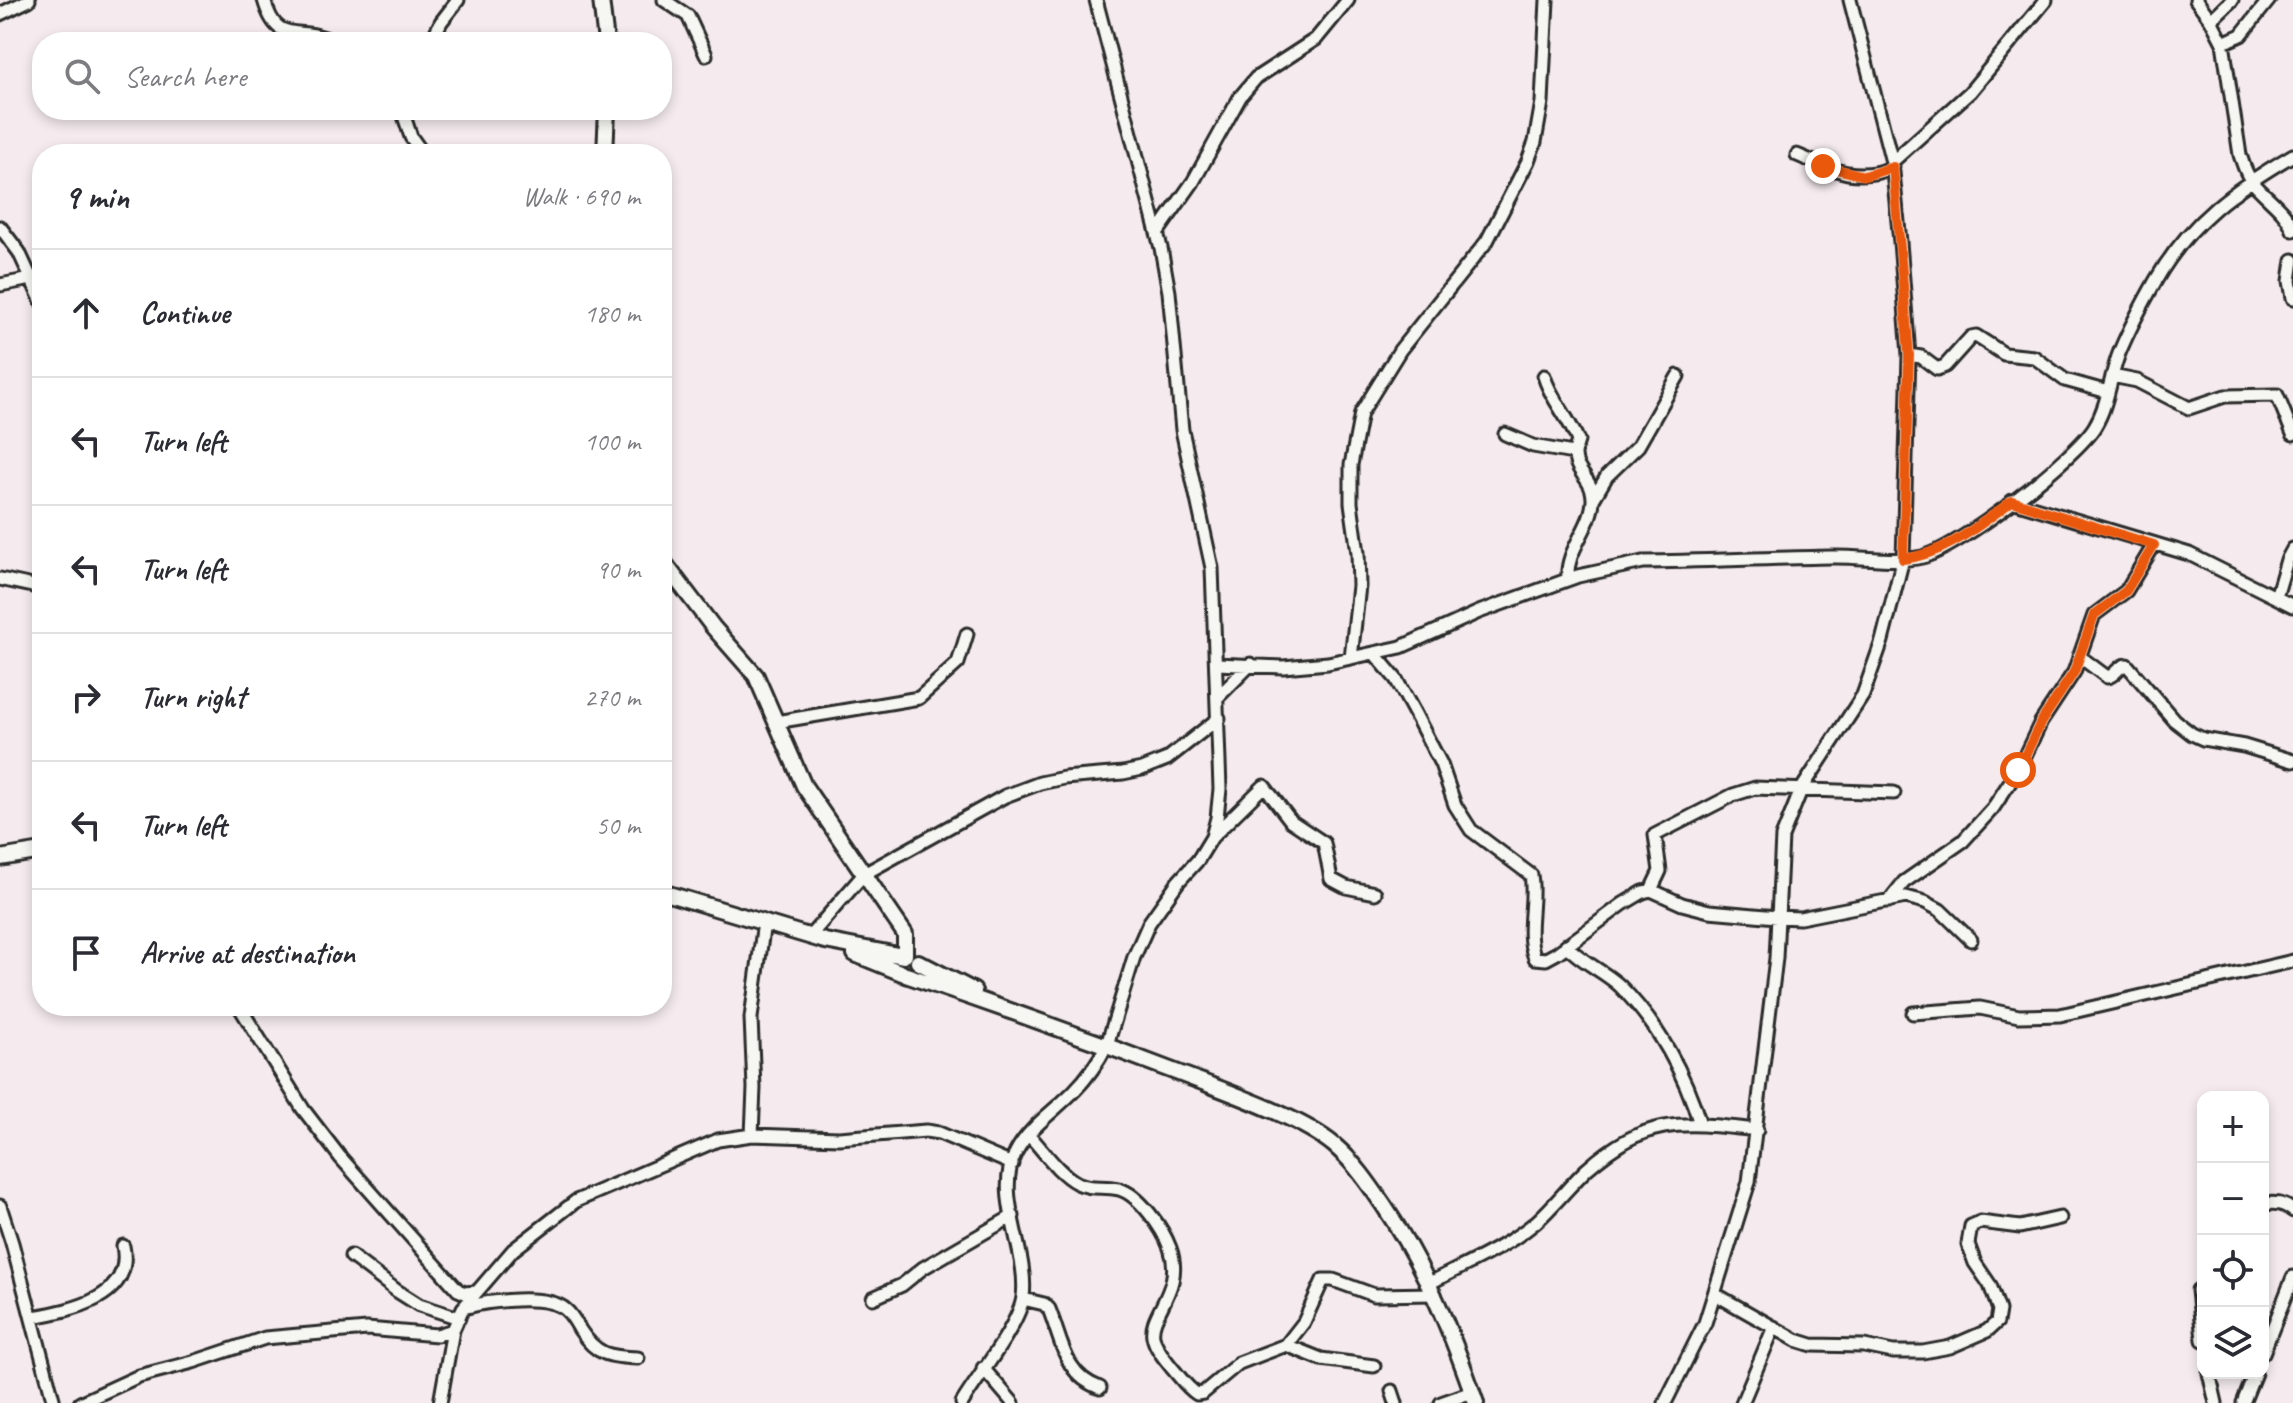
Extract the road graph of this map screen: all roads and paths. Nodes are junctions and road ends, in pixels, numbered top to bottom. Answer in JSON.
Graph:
{"nodes":[{"id":1,"x":29,"y":0,"type":"edge"},
{"id":2,"x":264,"y":0,"type":"edge"},
{"id":3,"x":458,"y":0,"type":"edge"},
{"id":4,"x":601,"y":0,"type":"edge"},
{"id":5,"x":664,"y":0,"type":"edge"},
{"id":6,"x":1096,"y":0,"type":"edge"},
{"id":7,"x":1348,"y":0,"type":"edge"},
{"id":8,"x":1547,"y":0,"type":"edge"},
{"id":9,"x":1850,"y":0,"type":"edge"},
{"id":10,"x":2046,"y":0,"type":"edge"},
{"id":11,"x":2196,"y":0,"type":"edge"},
{"id":12,"x":2232,"y":0,"type":"edge"},
{"id":13,"x":2269,"y":0,"type":"edge"},
{"id":14,"x":0,"y":14,"type":"edge"},
{"id":15,"x":2211,"y":20,"type":"junction"},
{"id":16,"x":292,"y":32,"type":"edge"},
{"id":17,"x":436,"y":32,"type":"edge"},
{"id":18,"x":605,"y":32,"type":"edge"},
{"id":19,"x":2223,"y":43,"type":"junction"},
{"id":20,"x":706,"y":55,"type":"dead end"},
{"id":21,"x":405,"y":120,"type":"edge"},
{"id":22,"x":607,"y":120,"type":"edge"},
{"id":23,"x":416,"y":144,"type":"edge"},
{"id":24,"x":605,"y":144,"type":"edge"},
{"id":25,"x":1797,"y":155,"type":"dead end"},
{"id":26,"x":2293,"y":155,"type":"edge"},
{"id":27,"x":1893,"y":164,"type":"junction"},
{"id":28,"x":2251,"y":180,"type":"junction"},
{"id":29,"x":2292,"y":224,"type":"edge"},
{"id":30,"x":0,"y":227,"type":"edge"},
{"id":31,"x":1157,"y":233,"type":"junction"},
{"id":32,"x":2293,"y":260,"type":"edge"},
{"id":33,"x":32,"y":271,"type":"edge"},
{"id":34,"x":32,"y":279,"type":"edge"},
{"id":35,"x":0,"y":285,"type":"edge"},
{"id":36,"x":2293,"y":298,"type":"edge"},
{"id":37,"x":1909,"y":355,"type":"junction"},
{"id":38,"x":1544,"y":376,"type":"dead end"},
{"id":39,"x":1678,"y":376,"type":"dead end"},
{"id":40,"x":2112,"y":376,"type":"junction"},
{"id":41,"x":2108,"y":392,"type":"junction"},
{"id":42,"x":1505,"y":434,"type":"dead end"},
{"id":43,"x":2293,"y":434,"type":"edge"},
{"id":44,"x":1573,"y":453,"type":"junction"},
{"id":45,"x":1594,"y":498,"type":"junction"},
{"id":46,"x":2012,"y":501,"type":"junction"},
{"id":47,"x":2154,"y":545,"type":"junction"},
{"id":48,"x":2293,"y":549,"type":"edge"},
{"id":49,"x":1903,"y":559,"type":"junction"},
{"id":50,"x":672,"y":573,"type":"edge"},
{"id":51,"x":0,"y":579,"type":"edge"},
{"id":52,"x":1568,"y":579,"type":"junction"},
{"id":53,"x":32,"y":586,"type":"edge"},
{"id":54,"x":2276,"y":597,"type":"junction"},
{"id":55,"x":2293,"y":606,"type":"edge"},
{"id":56,"x":967,"y":634,"type":"dead end"},
{"id":57,"x":1374,"y":653,"type":"junction"},
{"id":58,"x":2079,"y":656,"type":"junction"},
{"id":59,"x":1351,"y":658,"type":"junction"},
{"id":60,"x":1217,"y":664,"type":"junction"},
{"id":61,"x":1251,"y":664,"type":"junction"},
{"id":62,"x":1218,"y":697,"type":"junction"},
{"id":63,"x":1219,"y":718,"type":"junction"},
{"id":64,"x":776,"y":722,"type":"junction"},
{"id":65,"x":2293,"y":761,"type":"edge"},
{"id":66,"x":1801,"y":790,"type":"junction"},
{"id":67,"x":1894,"y":793,"type":"dead end"},
{"id":68,"x":1212,"y":837,"type":"junction"},
{"id":69,"x":32,"y":853,"type":"edge"},
{"id":70,"x":0,"y":858,"type":"edge"},
{"id":71,"x":864,"y":874,"type":"junction"},
{"id":72,"x":1651,"y":890,"type":"junction"},
{"id":73,"x":1375,"y":893,"type":"dead end"},
{"id":74,"x":672,"y":895,"type":"edge"},
{"id":75,"x":1889,"y":901,"type":"junction"},
{"id":76,"x":1777,"y":917,"type":"junction"},
{"id":77,"x":764,"y":922,"type":"junction"},
{"id":78,"x":810,"y":936,"type":"junction"},
{"id":79,"x":1971,"y":940,"type":"dead end"},
{"id":80,"x":825,"y":941,"type":"junction"},
{"id":81,"x":1566,"y":945,"type":"junction"},
{"id":82,"x":911,"y":958,"type":"junction"},
{"id":83,"x":2293,"y":961,"type":"edge"},
{"id":84,"x":904,"y":974,"type":"junction"},
{"id":85,"x":1009,"y":1011,"type":"junction"},
{"id":86,"x":1913,"y":1013,"type":"dead end"},
{"id":87,"x":245,"y":1016,"type":"edge"},
{"id":88,"x":1107,"y":1045,"type":"junction"},
{"id":89,"x":1700,"y":1124,"type":"junction"},
{"id":90,"x":1757,"y":1130,"type":"junction"},
{"id":91,"x":752,"y":1135,"type":"junction"},
{"id":92,"x":1029,"y":1135,"type":"junction"},
{"id":93,"x":1012,"y":1164,"type":"junction"},
{"id":94,"x":2269,"y":1204,"type":"edge"},
{"id":95,"x":0,"y":1206,"type":"edge"},
{"id":96,"x":2293,"y":1211,"type":"edge"},
{"id":97,"x":1013,"y":1216,"type":"junction"},
{"id":98,"x":2060,"y":1218,"type":"dead end"},
{"id":99,"x":123,"y":1246,"type":"dead end"},
{"id":100,"x":351,"y":1256,"type":"dead end"},
{"id":101,"x":2293,"y":1277,"type":"edge"},
{"id":102,"x":1432,"y":1288,"type":"junction"},
{"id":103,"x":475,"y":1292,"type":"junction"},
{"id":104,"x":1715,"y":1294,"type":"junction"},
{"id":105,"x":873,"y":1298,"type":"dead end"},
{"id":106,"x":1023,"y":1299,"type":"junction"},
{"id":107,"x":461,"y":1313,"type":"junction"},
{"id":108,"x":33,"y":1317,"type":"junction"},
{"id":109,"x":1774,"y":1327,"type":"junction"},
{"id":110,"x":453,"y":1330,"type":"junction"},
{"id":111,"x":2269,"y":1338,"type":"edge"},
{"id":112,"x":1286,"y":1345,"type":"junction"},
{"id":113,"x":638,"y":1358,"type":"dead end"},
{"id":114,"x":1374,"y":1366,"type":"dead end"},
{"id":115,"x":983,"y":1368,"type":"junction"},
{"id":116,"x":2210,"y":1379,"type":"edge"},
{"id":117,"x":2253,"y":1379,"type":"edge"},
{"id":118,"x":1100,"y":1388,"type":"dead end"},
{"id":119,"x":1392,"y":1391,"type":"dead end"},
{"id":120,"x":1201,"y":1398,"type":"edge"},
{"id":121,"x":1474,"y":1398,"type":"edge"},
{"id":122,"x":54,"y":1403,"type":"edge"},
{"id":123,"x":80,"y":1403,"type":"edge"},
{"id":124,"x":440,"y":1403,"type":"edge"},
{"id":125,"x":962,"y":1403,"type":"edge"},
{"id":126,"x":1013,"y":1403,"type":"edge"},
{"id":127,"x":1396,"y":1403,"type":"edge"},
{"id":128,"x":1441,"y":1403,"type":"edge"},
{"id":129,"x":1665,"y":1403,"type":"edge"},
{"id":130,"x":1742,"y":1403,"type":"edge"},
{"id":131,"x":2216,"y":1403,"type":"edge"},
{"id":132,"x":2243,"y":1403,"type":"edge"}],
"edges":[{"from":1,"to":14,"type":"street"},
{"from":2,"to":16,"type":"street"},
{"from":3,"to":17,"type":"street"},
{"from":4,"to":18,"type":"main road"},
{"from":5,"to":20,"type":"street"},
{"from":6,"to":31,"type":"street"},
{"from":7,"to":31,"type":"street"},
{"from":8,"to":59,"type":"street"},
{"from":9,"to":27,"type":"street"},
{"from":10,"to":27,"type":"street"},
{"from":11,"to":15,"type":"street"},
{"from":12,"to":15,"type":"street"},
{"from":13,"to":19,"type":"street"},
{"from":15,"to":19,"type":"street"},
{"from":19,"to":28,"type":"street"},
{"from":21,"to":23,"type":"street"},
{"from":22,"to":24,"type":"main road"},
{"from":25,"to":27,"type":"street"},
{"from":26,"to":28,"type":"street"},
{"from":27,"to":37,"type":"street"},
{"from":28,"to":29,"type":"street"},
{"from":28,"to":40,"type":"street"},
{"from":30,"to":33,"type":"street"},
{"from":31,"to":60,"type":"street"},
{"from":32,"to":36,"type":"street"},
{"from":34,"to":35,"type":"street"},
{"from":37,"to":41,"type":"street"},
{"from":37,"to":49,"type":"street"},
{"from":38,"to":44,"type":"street"},
{"from":39,"to":45,"type":"street"},
{"from":40,"to":41,"type":"street"},
{"from":40,"to":43,"type":"street"},
{"from":41,"to":46,"type":"street"},
{"from":42,"to":44,"type":"street"},
{"from":44,"to":45,"type":"street"},
{"from":45,"to":52,"type":"street"},
{"from":46,"to":47,"type":"street"},
{"from":46,"to":49,"type":"street"},
{"from":47,"to":54,"type":"street"},
{"from":47,"to":58,"type":"street"},
{"from":48,"to":54,"type":"street"},
{"from":49,"to":52,"type":"street"},
{"from":49,"to":66,"type":"street"},
{"from":50,"to":64,"type":"main road"},
{"from":51,"to":53,"type":"street"},
{"from":52,"to":57,"type":"street"},
{"from":54,"to":55,"type":"street"},
{"from":56,"to":64,"type":"street"},
{"from":57,"to":59,"type":"street"},
{"from":57,"to":81,"type":"street"},
{"from":58,"to":65,"type":"street"},
{"from":58,"to":75,"type":"street"},
{"from":59,"to":61,"type":"street"},
{"from":60,"to":61,"type":"street"},
{"from":60,"to":62,"type":"street"},
{"from":61,"to":62,"type":"street"},
{"from":62,"to":63,"type":"street"},
{"from":63,"to":68,"type":"street"},
{"from":63,"to":71,"type":"street"},
{"from":64,"to":71,"type":"main road"},
{"from":66,"to":67,"type":"street"},
{"from":66,"to":72,"type":"street"},
{"from":66,"to":76,"type":"street"},
{"from":68,"to":73,"type":"street"},
{"from":68,"to":88,"type":"street"},
{"from":69,"to":70,"type":"main road"},
{"from":71,"to":78,"type":"street"},
{"from":71,"to":82,"type":"main road"},
{"from":72,"to":76,"type":"street"},
{"from":72,"to":81,"type":"street"},
{"from":74,"to":77,"type":"main road"},
{"from":75,"to":76,"type":"street"},
{"from":75,"to":79,"type":"street"},
{"from":76,"to":90,"type":"street"},
{"from":77,"to":78,"type":"main road"},
{"from":77,"to":91,"type":"street"},
{"from":78,"to":80,"type":"main road"},
{"from":80,"to":82,"type":"main road"},
{"from":80,"to":84,"type":"main road"},
{"from":81,"to":89,"type":"street"},
{"from":82,"to":84,"type":"main road"},
{"from":82,"to":85,"type":"main road"},
{"from":83,"to":86,"type":"street"},
{"from":84,"to":85,"type":"main road"},
{"from":85,"to":88,"type":"main road"},
{"from":87,"to":103,"type":"street"},
{"from":88,"to":92,"type":"street"},
{"from":88,"to":102,"type":"main road"},
{"from":89,"to":90,"type":"street"},
{"from":89,"to":102,"type":"street"},
{"from":90,"to":104,"type":"street"},
{"from":91,"to":93,"type":"street"},
{"from":91,"to":103,"type":"street"},
{"from":92,"to":93,"type":"street"},
{"from":92,"to":120,"type":"street"},
{"from":93,"to":97,"type":"street"},
{"from":94,"to":96,"type":"street"},
{"from":95,"to":108,"type":"street"},
{"from":97,"to":105,"type":"street"},
{"from":97,"to":106,"type":"street"},
{"from":98,"to":109,"type":"street"},
{"from":99,"to":108,"type":"street"},
{"from":100,"to":107,"type":"street"},
{"from":101,"to":111,"type":"street"},
{"from":102,"to":112,"type":"street"},
{"from":102,"to":121,"type":"main road"},
{"from":103,"to":107,"type":"street"},
{"from":104,"to":109,"type":"street"},
{"from":104,"to":129,"type":"street"},
{"from":106,"to":115,"type":"street"},
{"from":106,"to":118,"type":"street"},
{"from":107,"to":110,"type":"street"},
{"from":107,"to":113,"type":"street"},
{"from":108,"to":122,"type":"street"},
{"from":109,"to":130,"type":"street"},
{"from":110,"to":123,"type":"street"},
{"from":110,"to":124,"type":"street"},
{"from":112,"to":114,"type":"street"},
{"from":112,"to":120,"type":"street"},
{"from":115,"to":125,"type":"street"},
{"from":115,"to":126,"type":"street"},
{"from":116,"to":131,"type":"street"},
{"from":117,"to":132,"type":"street"},
{"from":119,"to":127,"type":"street"},
{"from":121,"to":128,"type":"street"}]}
